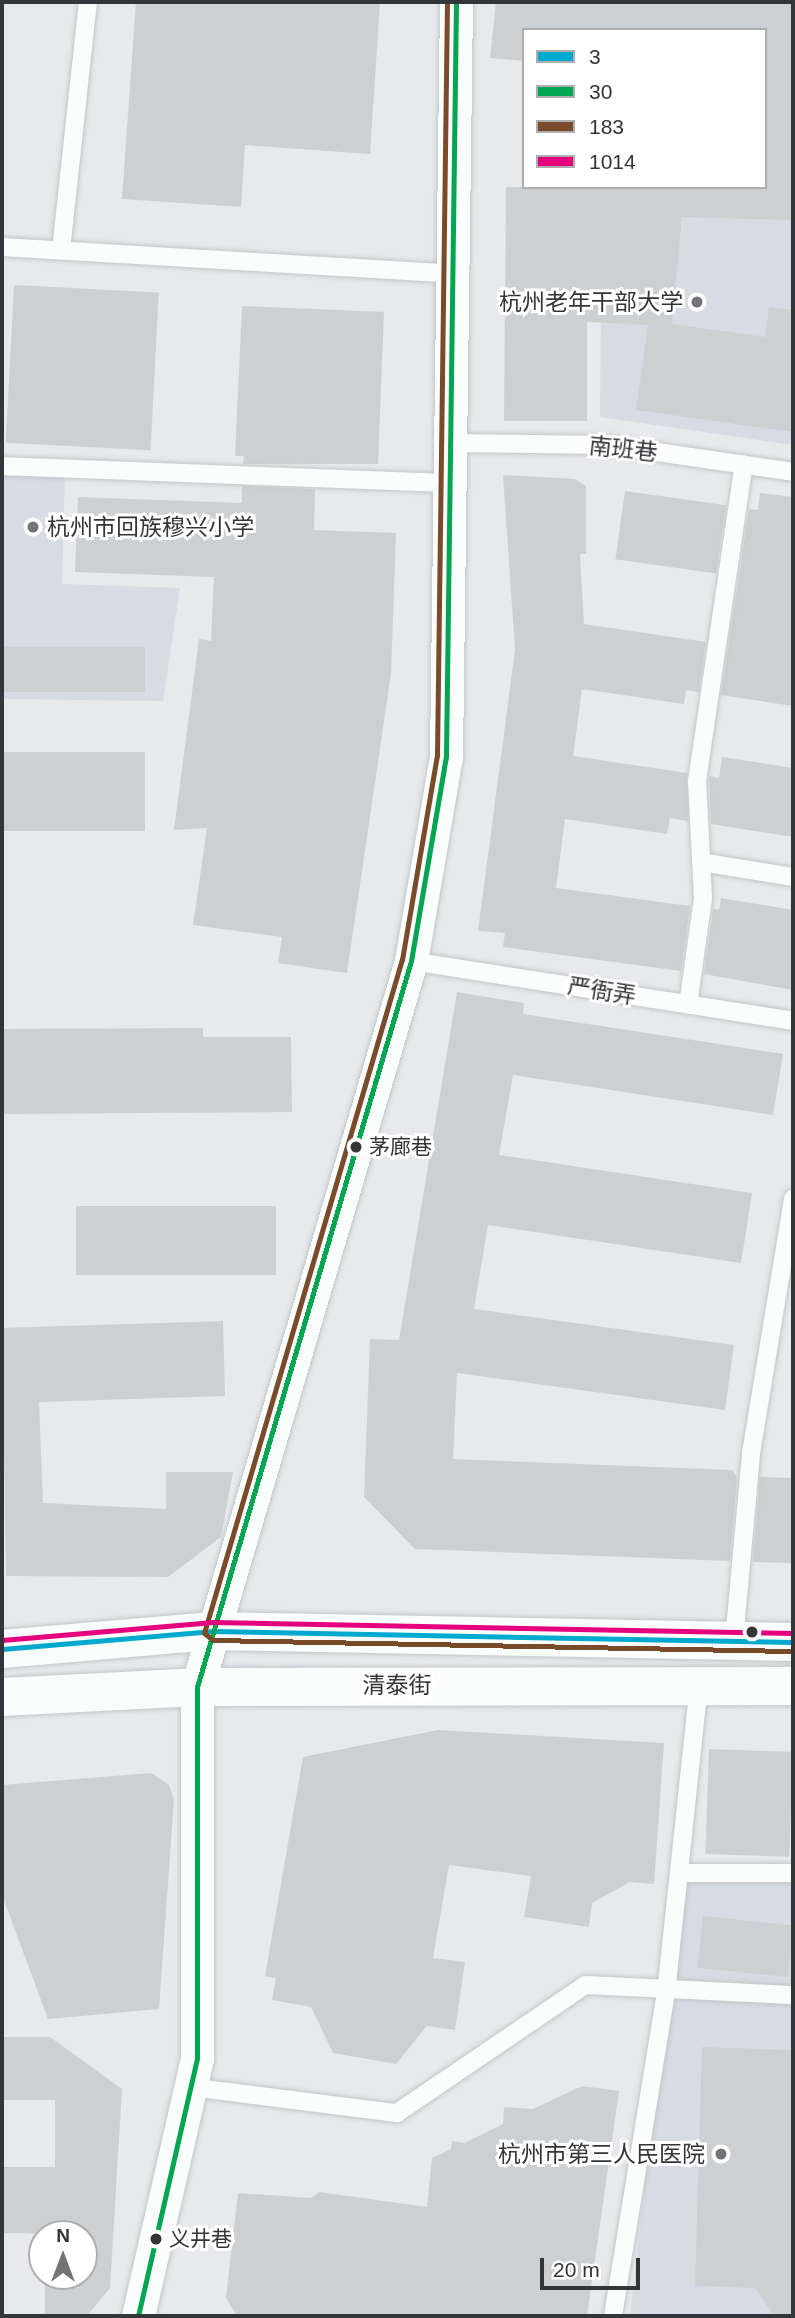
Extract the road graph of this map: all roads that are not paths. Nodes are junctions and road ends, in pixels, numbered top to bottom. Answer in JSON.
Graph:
{"nodes":[{"id":1,"x":88,"y":2,"type":"edge"},
{"id":2,"x":456,"y":2,"type":"edge"},
{"id":3,"x":2,"y":247,"type":"edge"},
{"id":4,"x":61,"y":250,"type":"junction"},
{"id":5,"x":453,"y":274,"type":"junction"},
{"id":6,"x":451,"y":443,"type":"junction"},
{"id":7,"x":744,"y":464,"type":"junction"},
{"id":8,"x":2,"y":466,"type":"edge"},
{"id":9,"x":793,"y":471,"type":"edge"},
{"id":10,"x":450,"y":483,"type":"junction"},
{"id":11,"x":701,"y":862,"type":"junction"},
{"id":12,"x":793,"y":877,"type":"edge"},
{"id":13,"x":411,"y":961,"type":"junction"},
{"id":14,"x":688,"y":1005,"type":"junction"},
{"id":15,"x":793,"y":1021,"type":"edge"},
{"id":16,"x":793,"y":1198,"type":"edge"},
{"id":17,"x":213,"y":1632,"type":"junction"},
{"id":18,"x":734,"y":1641,"type":"junction"},
{"id":19,"x":793,"y":1642,"type":"edge"},
{"id":20,"x":2,"y":1649,"type":"edge"},
{"id":21,"x":699,"y":1683,"type":"junction"},
{"id":22,"x":197,"y":1686,"type":"junction"},
{"id":23,"x":793,"y":1686,"type":"edge"},
{"id":24,"x":2,"y":1698,"type":"edge"},
{"id":25,"x":680,"y":1873,"type":"junction"},
{"id":26,"x":793,"y":1873,"type":"edge"},
{"id":27,"x":666,"y":1993,"type":"junction"},
{"id":28,"x":793,"y":1995,"type":"edge"},
{"id":29,"x":190,"y":2087,"type":"junction"},
{"id":30,"x":138,"y":2316,"type":"edge"},
{"id":31,"x":613,"y":2316,"type":"edge"}],
"edges":[{"from":1,"to":4,"type":"lane"},
{"from":2,"to":5,"type":"street"},
{"from":3,"to":4,"type":"lane"},
{"from":4,"to":5,"type":"lane"},
{"from":5,"to":6,"type":"street"},
{"from":6,"to":7,"type":"lane","name":"南班巷"},
{"from":6,"to":10,"type":"street"},
{"from":7,"to":9,"type":"lane","name":"南班巷"},
{"from":7,"to":11,"type":"lane"},
{"from":8,"to":10,"type":"lane"},
{"from":10,"to":13,"type":"street"},
{"from":11,"to":12,"type":"lane"},
{"from":11,"to":14,"type":"lane"},
{"from":13,"to":14,"type":"lane","name":"严衙弄"},
{"from":13,"to":17,"type":"street"},
{"from":14,"to":15,"type":"lane","name":"严衙弄"},
{"from":16,"to":18,"type":"lane"},
{"from":17,"to":18,"type":"main road"},
{"from":17,"to":20,"type":"main road"},
{"from":17,"to":22,"type":"street"},
{"from":18,"to":19,"type":"main road"},
{"from":21,"to":22,"type":"main road","name":"清泰街"},
{"from":21,"to":23,"type":"main road","name":"清泰街"},
{"from":21,"to":25,"type":"lane"},
{"from":22,"to":24,"type":"main road","name":"清泰街"},
{"from":22,"to":29,"type":"street"},
{"from":25,"to":26,"type":"lane"},
{"from":25,"to":27,"type":"lane"},
{"from":27,"to":28,"type":"lane"},
{"from":27,"to":29,"type":"lane"},
{"from":27,"to":31,"type":"lane"},
{"from":29,"to":30,"type":"street"}]}
